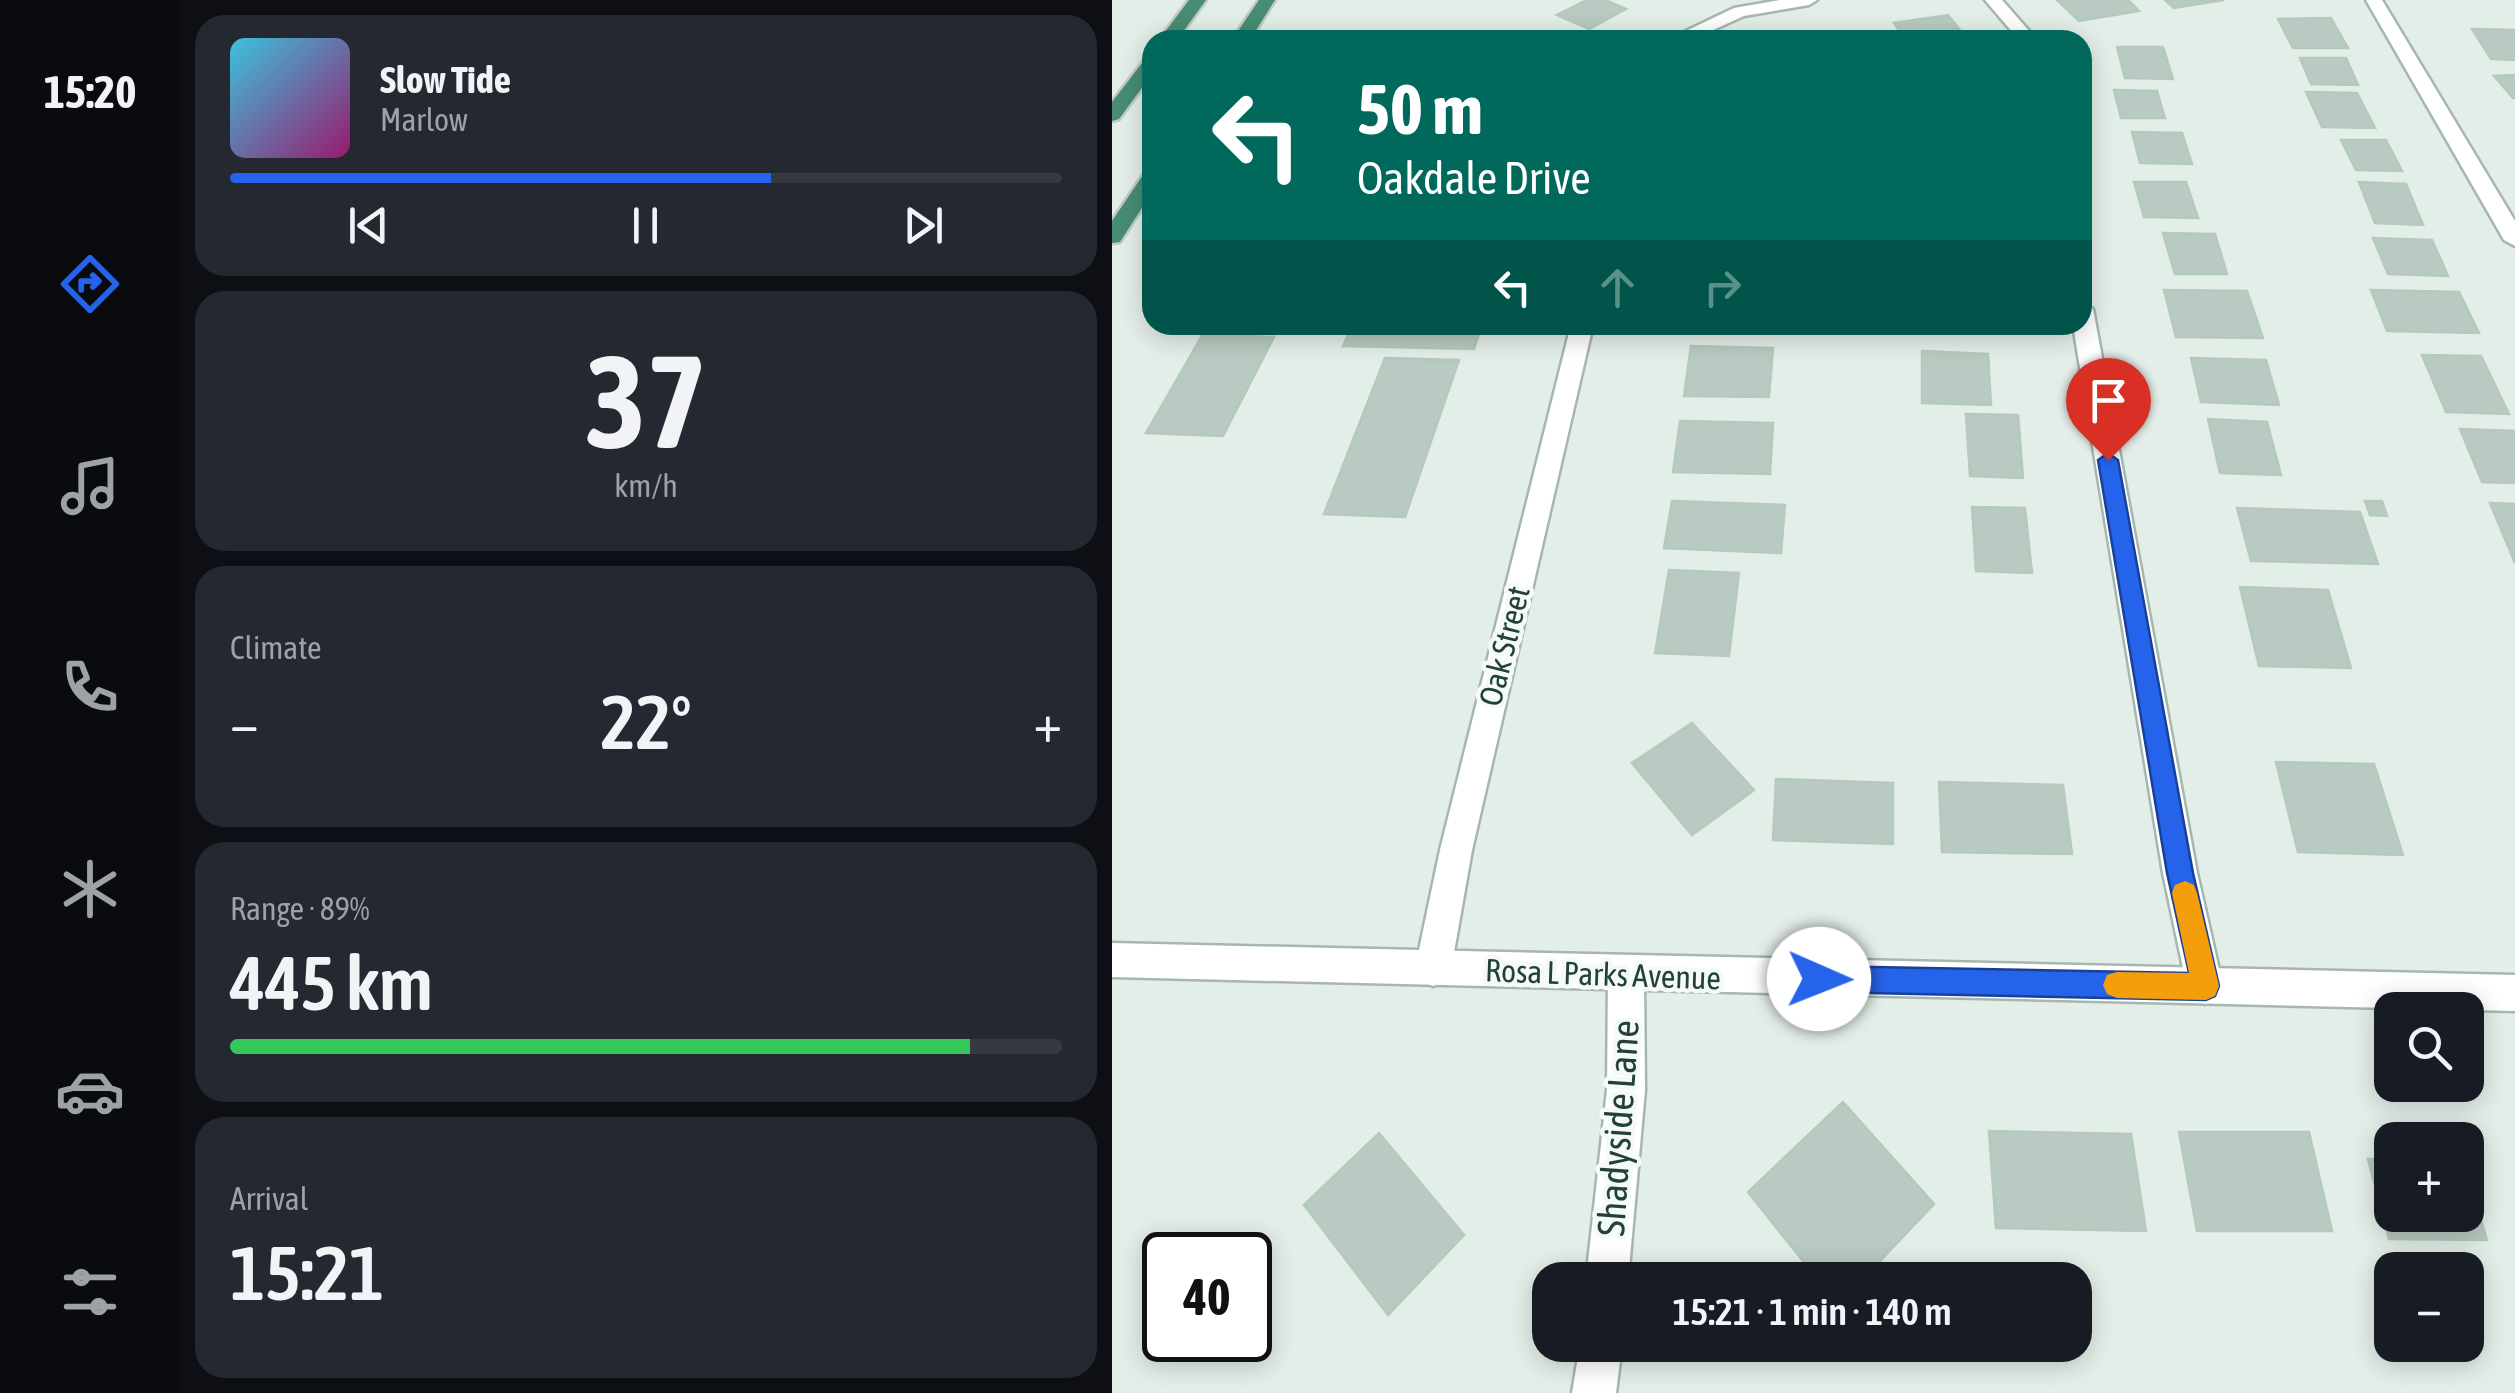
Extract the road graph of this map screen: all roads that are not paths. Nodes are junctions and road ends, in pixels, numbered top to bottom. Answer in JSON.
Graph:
{"nodes":[{"id":1,"x":1198,"y":0,"type":"edge"},
{"id":2,"x":1267,"y":0,"type":"edge"},
{"id":3,"x":1809,"y":0,"type":"edge"},
{"id":4,"x":1993,"y":0,"type":"edge"},
{"id":5,"x":2374,"y":0,"type":"edge"},
{"id":6,"x":1176,"y":30,"type":"edge"},
{"id":7,"x":1248,"y":30,"type":"edge"},
{"id":8,"x":1699,"y":30,"type":"edge"},
{"id":9,"x":2019,"y":30,"type":"edge"},
{"id":10,"x":1142,"y":75,"type":"edge"},
{"id":11,"x":1112,"y":115,"type":"edge"},
{"id":12,"x":1142,"y":191,"type":"edge"},
{"id":13,"x":1112,"y":237,"type":"edge"},
{"id":14,"x":2514,"y":240,"type":"edge"},
{"id":15,"x":1580,"y":335,"type":"edge"},
{"id":16,"x":2087,"y":335,"type":"edge"},
{"id":17,"x":1112,"y":960,"type":"edge"},
{"id":18,"x":1433,"y":969,"type":"junction"},
{"id":19,"x":1626,"y":975,"type":"junction"},
{"id":20,"x":2206,"y":986,"type":"junction"},
{"id":21,"x":2514,"y":993,"type":"edge"},
{"id":22,"x":1609,"y":1262,"type":"edge"},
{"id":23,"x":1599,"y":1362,"type":"edge"},
{"id":24,"x":1594,"y":1393,"type":"edge"}],
"edges":[{"from":1,"to":6,"type":"highway"},
{"from":2,"to":7,"type":"highway"},
{"from":3,"to":8,"type":"street"},
{"from":4,"to":9,"type":"street"},
{"from":5,"to":14,"type":"street"},
{"from":10,"to":11,"type":"highway"},
{"from":12,"to":13,"type":"highway"},
{"from":15,"to":18,"type":"street","name":"Oak Street"},
{"from":16,"to":20,"type":"street"},
{"from":17,"to":18,"type":"street","name":"Rosa L Parks Avenue"},
{"from":18,"to":19,"type":"street","name":"Rosa L Parks Avenue"},
{"from":19,"to":20,"type":"street","name":"Rosa L Parks Avenue"},
{"from":19,"to":22,"type":"street","name":"Shadyside Lane"},
{"from":20,"to":21,"type":"street","name":"Rosa L Parks Avenue"},
{"from":23,"to":24,"type":"street"}]}
